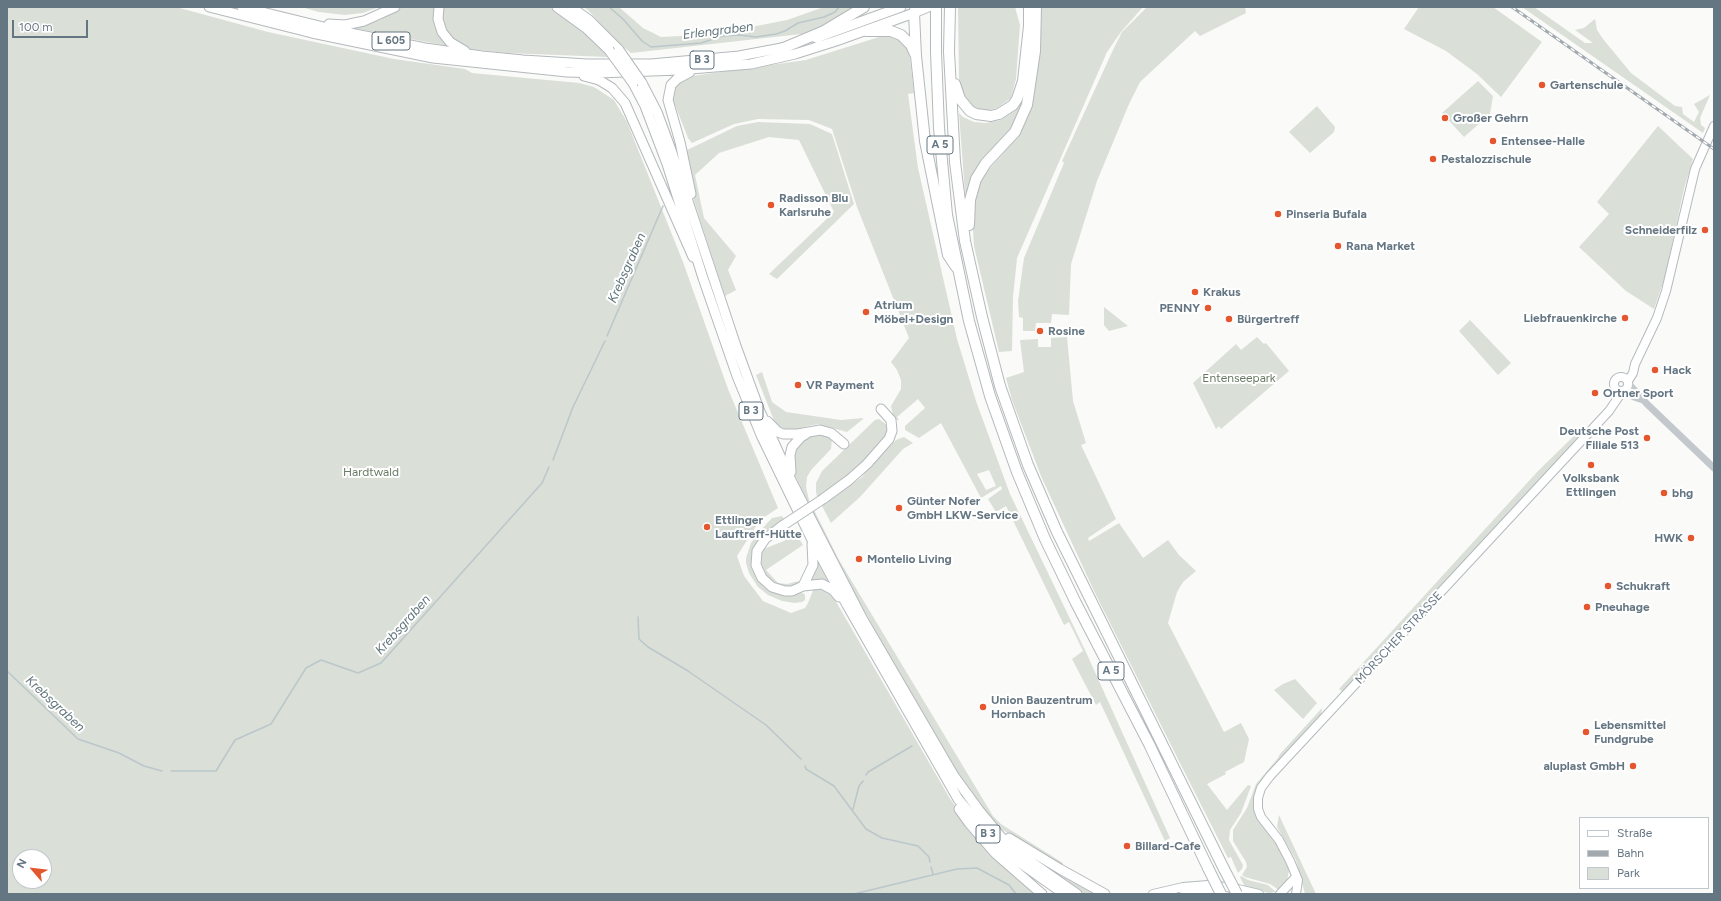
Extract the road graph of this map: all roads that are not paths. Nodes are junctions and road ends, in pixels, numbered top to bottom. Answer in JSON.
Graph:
{"nodes":[{"id":1,"x":209,"y":7,"type":"edge"},
{"id":2,"x":242,"y":7,"type":"edge"},
{"id":3,"x":395,"y":7,"type":"edge"},
{"id":4,"x":439,"y":7,"type":"edge"},
{"id":5,"x":557,"y":7,"type":"edge"},
{"id":6,"x":571,"y":7,"type":"edge"},
{"id":7,"x":864,"y":7,"type":"edge"},
{"id":8,"x":901,"y":7,"type":"edge"},
{"id":9,"x":928,"y":7,"type":"edge"},
{"id":10,"x":1024,"y":7,"type":"edge"},
{"id":11,"x":1029,"y":7,"type":"edge"},
{"id":12,"x":1036,"y":7,"type":"edge"},
{"id":13,"x":950,"y":8,"type":"edge"},
{"id":14,"x":915,"y":10,"type":"edge"},
{"id":15,"x":936,"y":12,"type":"edge"},
{"id":16,"x":302,"y":21,"type":"junction"},
{"id":17,"x":1029,"y":26,"type":"junction"},
{"id":18,"x":866,"y":31,"type":"junction"},
{"id":19,"x":781,"y":49,"type":"junction"},
{"id":20,"x":949,"y":52,"type":"junction"},
{"id":21,"x":482,"y":56,"type":"junction"},
{"id":22,"x":916,"y":56,"type":"junction"},
{"id":23,"x":700,"y":69,"type":"junction"},
{"id":24,"x":567,"y":72,"type":"junction"},
{"id":25,"x":638,"y":83,"type":"junction"},
{"id":26,"x":1714,"y":126,"type":"edge"},
{"id":27,"x":691,"y":211,"type":"junction"},
{"id":28,"x":965,"y":241,"type":"junction"},
{"id":29,"x":959,"y":272,"type":"junction"},
{"id":30,"x":703,"y":278,"type":"junction"},
{"id":31,"x":1626,"y":380,"type":"junction"},
{"id":32,"x":1621,"y":391,"type":"junction"},
{"id":33,"x":1643,"y":400,"type":"junction"},
{"id":34,"x":881,"y":409,"type":"dead end"},
{"id":35,"x":762,"y":415,"type":"junction"},
{"id":36,"x":812,"y":431,"type":"junction"},
{"id":37,"x":844,"y":444,"type":"dead end"},
{"id":38,"x":1714,"y":468,"type":"edge"},
{"id":39,"x":791,"y":480,"type":"junction"},
{"id":40,"x":812,"y":540,"type":"junction"},
{"id":41,"x":804,"y":586,"type":"junction"},
{"id":42,"x":847,"y":606,"type":"junction"},
{"id":43,"x":948,"y":781,"type":"junction"},
{"id":44,"x":994,"y":828,"type":"junction"},
{"id":45,"x":1294,"y":875,"type":"junction"},
{"id":46,"x":1042,"y":894,"type":"edge"},
{"id":47,"x":1064,"y":894,"type":"edge"},
{"id":48,"x":1077,"y":894,"type":"edge"},
{"id":49,"x":1105,"y":894,"type":"edge"},
{"id":50,"x":1153,"y":894,"type":"edge"},
{"id":51,"x":1187,"y":894,"type":"edge"},
{"id":52,"x":1221,"y":894,"type":"edge"},
{"id":53,"x":1237,"y":894,"type":"edge"},
{"id":54,"x":1259,"y":894,"type":"edge"},
{"id":55,"x":1280,"y":894,"type":"edge"},
{"id":56,"x":1295,"y":894,"type":"edge"}],
"edges":[{"from":1,"to":24,"type":"main road","number":"L 605"},
{"from":2,"to":16,"type":"main road","number":"L 605"},
{"from":3,"to":16,"type":"main road"},
{"from":4,"to":21,"type":"main road","number":"B 3"},
{"from":5,"to":25,"type":"main road","number":"B 3","bridge":true},
{"from":6,"to":25,"type":"main road","bridge":true},
{"from":7,"to":19,"type":"highway"},
{"from":8,"to":19,"type":"main road","number":"B 3"},
{"from":9,"to":14,"type":"main road","number":"B 3"},
{"from":10,"to":17,"type":"highway"},
{"from":11,"to":17,"type":"highway"},
{"from":12,"to":28,"type":"highway"},
{"from":13,"to":20,"type":"highway","number":"A 5"},
{"from":14,"to":18,"type":"main road","number":"B 3"},
{"from":14,"to":22,"type":"highway","number":"A 5"},
{"from":15,"to":29,"type":"highway","number":"A 5"},
{"from":16,"to":21,"type":"main road","number":"L 605"},
{"from":17,"to":20,"type":"highway"},
{"from":18,"to":22,"type":"highway","number":"A 5"},
{"from":18,"to":23,"type":"main road","number":"B 3"},
{"from":19,"to":21,"type":"main road","number":"B 3"},
{"from":20,"to":28,"type":"highway","number":"A 5"},
{"from":22,"to":29,"type":"highway","number":"A 5"},
{"from":23,"to":24,"type":"main road","number":"L 605"},
{"from":23,"to":27,"type":"main road","number":"B 3"},
{"from":24,"to":30,"type":"main road","number":"B 3"},
{"from":25,"to":27,"type":"main road"},
{"from":25,"to":30,"type":"main road","number":"B 3"},
{"from":26,"to":31,"type":"main road"},
{"from":27,"to":35,"type":"main road","number":"B 3"},
{"from":28,"to":53,"type":"highway","number":"A 5","bridge":true},
{"from":29,"to":52,"type":"highway","number":"A 5","bridge":true},
{"from":30,"to":40,"type":"main road","number":"B 3"},
{"from":31,"to":32,"type":"main road"},
{"from":31,"to":32,"type":"main road"},
{"from":31,"to":33,"type":"street"},
{"from":32,"to":33,"type":"street"},
{"from":32,"to":45,"type":"main road","name":"MÖRSCHER STRASSE"},
{"from":33,"to":38,"type":"street"},
{"from":34,"to":41,"type":"main road","bridge":true},
{"from":35,"to":36,"type":"main road"},
{"from":35,"to":39,"type":"main road","number":"B 3"},
{"from":36,"to":37,"type":"main road"},
{"from":36,"to":39,"type":"main road"},
{"from":39,"to":44,"type":"main road","number":"B 3"},
{"from":40,"to":41,"type":"main road"},
{"from":40,"to":42,"type":"main road","number":"B 3"},
{"from":41,"to":42,"type":"main road"},
{"from":42,"to":43,"type":"main road","number":"B 3"},
{"from":43,"to":46,"type":"main road"},
{"from":43,"to":47,"type":"main road","number":"B 3"},
{"from":44,"to":48,"type":"main road","number":"B 3"},
{"from":44,"to":49,"type":"main road","number":"B 3"},
{"from":45,"to":55,"type":"main road"},
{"from":45,"to":56,"type":"main road","name":"MÖRSCHER STRASSE"},
{"from":50,"to":54,"type":"main road"},
{"from":51,"to":52,"type":"main road"}]}
